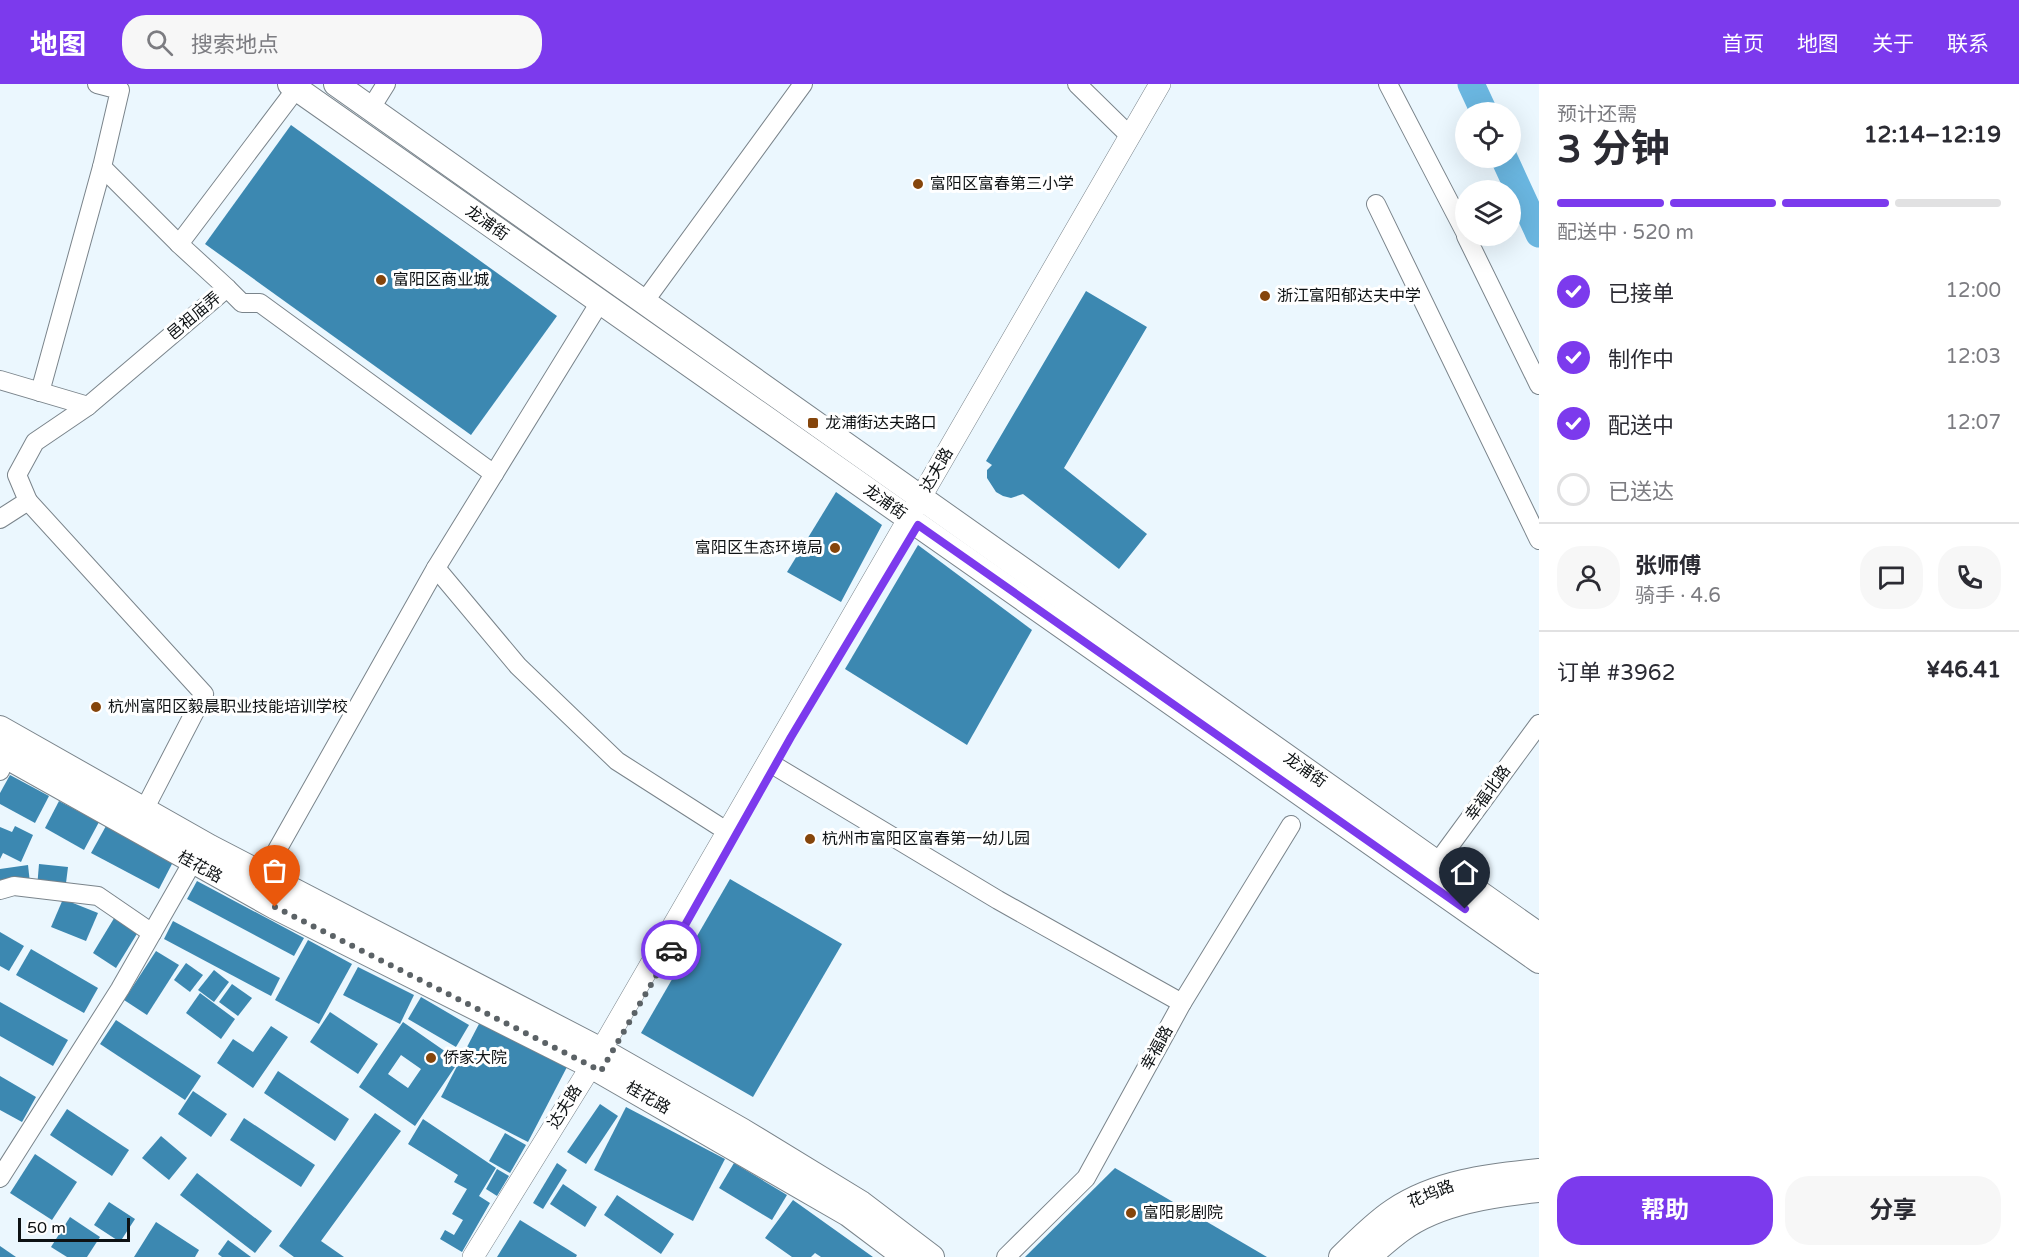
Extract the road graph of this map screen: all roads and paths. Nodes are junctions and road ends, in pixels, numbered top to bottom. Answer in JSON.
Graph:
{"nodes":[{"id":1,"x":97,"y":84,"type":"edge"},
{"id":2,"x":336,"y":84,"type":"edge"},
{"id":3,"x":386,"y":84,"type":"edge"},
{"id":4,"x":803,"y":84,"type":"edge"},
{"id":5,"x":1077,"y":84,"type":"edge"},
{"id":6,"x":1160,"y":84,"type":"edge"},
{"id":7,"x":1170,"y":84,"type":"edge"},
{"id":8,"x":1388,"y":84,"type":"edge"},
{"id":9,"x":293,"y":86,"type":"edge"},
{"id":10,"x":370,"y":108,"type":"junction"},
{"id":11,"x":1130,"y":136,"type":"junction"},
{"id":12,"x":102,"y":167,"type":"junction"},
{"id":13,"x":1376,"y":204,"type":"dead end"},
{"id":14,"x":1455,"y":214,"type":"edge"},
{"id":15,"x":178,"y":243,"type":"junction"},
{"id":16,"x":1471,"y":246,"type":"edge"},
{"id":17,"x":226,"y":288,"type":"junction"},
{"id":18,"x":600,"y":302,"type":"junction"},
{"id":19,"x":644,"y":302,"type":"junction"},
{"id":20,"x":0,"y":380,"type":"edge"},
{"id":21,"x":1539,"y":384,"type":"edge"},
{"id":22,"x":40,"y":392,"type":"junction"},
{"id":23,"x":88,"y":406,"type":"junction"},
{"id":24,"x":494,"y":474,"type":"junction"},
{"id":25,"x":28,"y":501,"type":"junction"},
{"id":26,"x":925,"y":501,"type":"junction"},
{"id":27,"x":0,"y":519,"type":"edge"},
{"id":28,"x":913,"y":522,"type":"junction"},
{"id":29,"x":1539,"y":540,"type":"edge"},
{"id":30,"x":436,"y":568,"type":"junction"},
{"id":31,"x":1539,"y":723,"type":"edge"},
{"id":32,"x":0,"y":728,"type":"edge"},
{"id":33,"x":2,"y":760,"type":"edge"},
{"id":34,"x":775,"y":766,"type":"junction"},
{"id":35,"x":144,"y":810,"type":"junction"},
{"id":36,"x":1291,"y":825,"type":"dead end"},
{"id":37,"x":728,"y":832,"type":"junction"},
{"id":38,"x":192,"y":862,"type":"junction"},
{"id":39,"x":1437,"y":863,"type":"junction"},
{"id":40,"x":263,"y":875,"type":"junction"},
{"id":41,"x":0,"y":890,"type":"edge"},
{"id":42,"x":152,"y":933,"type":"junction"},
{"id":43,"x":1539,"y":935,"type":"edge"},
{"id":44,"x":1539,"y":961,"type":"edge"},
{"id":45,"x":1182,"y":1003,"type":"junction"},
{"id":46,"x":601,"y":1061,"type":"junction"},
{"id":47,"x":1539,"y":1171,"type":"edge"},
{"id":48,"x":0,"y":1178,"type":"edge"},
{"id":49,"x":1539,"y":1190,"type":"edge"},
{"id":50,"x":473,"y":1257,"type":"edge"},
{"id":51,"x":485,"y":1257,"type":"edge"},
{"id":52,"x":905,"y":1257,"type":"edge"},
{"id":53,"x":932,"y":1257,"type":"edge"},
{"id":54,"x":1006,"y":1257,"type":"edge"},
{"id":55,"x":1341,"y":1257,"type":"edge"},
{"id":56,"x":1368,"y":1257,"type":"edge"}],
"edges":[{"from":1,"to":12,"type":"street"},
{"from":2,"to":10,"type":"main road","name":"龙浦街"},
{"from":3,"to":10,"type":"street"},
{"from":4,"to":19,"type":"street"},
{"from":5,"to":11,"type":"street"},
{"from":6,"to":11,"type":"street","name":"达夫路"},
{"from":7,"to":26,"type":"street","name":"达夫路"},
{"from":8,"to":14,"type":"street"},
{"from":9,"to":15,"type":"street"},
{"from":9,"to":18,"type":"main road","name":"龙浦街"},
{"from":10,"to":19,"type":"main road","name":"龙浦街"},
{"from":11,"to":26,"type":"street","name":"达夫路"},
{"from":12,"to":15,"type":"street","name":"邑祖庙弄"},
{"from":12,"to":22,"type":"street"},
{"from":13,"to":29,"type":"street"},
{"from":15,"to":17,"type":"street","name":"邑祖庙弄"},
{"from":16,"to":21,"type":"street"},
{"from":17,"to":23,"type":"street","name":"邑祖庙弄"},
{"from":17,"to":24,"type":"street"},
{"from":18,"to":24,"type":"street"},
{"from":18,"to":28,"type":"main road","name":"龙浦街"},
{"from":19,"to":26,"type":"main road","name":"龙浦街"},
{"from":20,"to":22,"type":"street"},
{"from":22,"to":23,"type":"street"},
{"from":23,"to":25,"type":"street","name":"邑祖庙弄"},
{"from":24,"to":30,"type":"street"},
{"from":25,"to":27,"type":"street"},
{"from":25,"to":35,"type":"street","name":"邑祖庙弄"},
{"from":26,"to":28,"type":"street","name":"达夫路"},
{"from":26,"to":39,"type":"main road","name":"龙浦街"},
{"from":28,"to":34,"type":"street","name":"达夫路"},
{"from":28,"to":37,"type":"street","name":"达夫路"},
{"from":28,"to":44,"type":"main road","name":"龙浦街"},
{"from":30,"to":37,"type":"street"},
{"from":30,"to":40,"type":"street"},
{"from":31,"to":39,"type":"street","name":"幸福北路"},
{"from":32,"to":35,"type":"main road"},
{"from":33,"to":38,"type":"main road","name":"桂花路"},
{"from":34,"to":45,"type":"street"},
{"from":34,"to":46,"type":"street","name":"达夫路"},
{"from":35,"to":40,"type":"main road"},
{"from":36,"to":45,"type":"street","name":"幸福路"},
{"from":37,"to":46,"type":"street","name":"达夫路"},
{"from":38,"to":42,"type":"street"},
{"from":38,"to":46,"type":"main road","name":"桂花路"},
{"from":39,"to":43,"type":"main road","name":"龙浦街"},
{"from":40,"to":46,"type":"main road"},
{"from":41,"to":42,"type":"street"},
{"from":42,"to":48,"type":"street"},
{"from":45,"to":54,"type":"street","name":"幸福路"},
{"from":46,"to":50,"type":"street","name":"达夫路"},
{"from":46,"to":51,"type":"street","name":"达夫路"},
{"from":46,"to":52,"type":"main road","name":"桂花路"},
{"from":46,"to":53,"type":"main road"},
{"from":47,"to":55,"type":"main road","name":"花坞路"},
{"from":49,"to":56,"type":"main road","name":"花坞路"}]}
